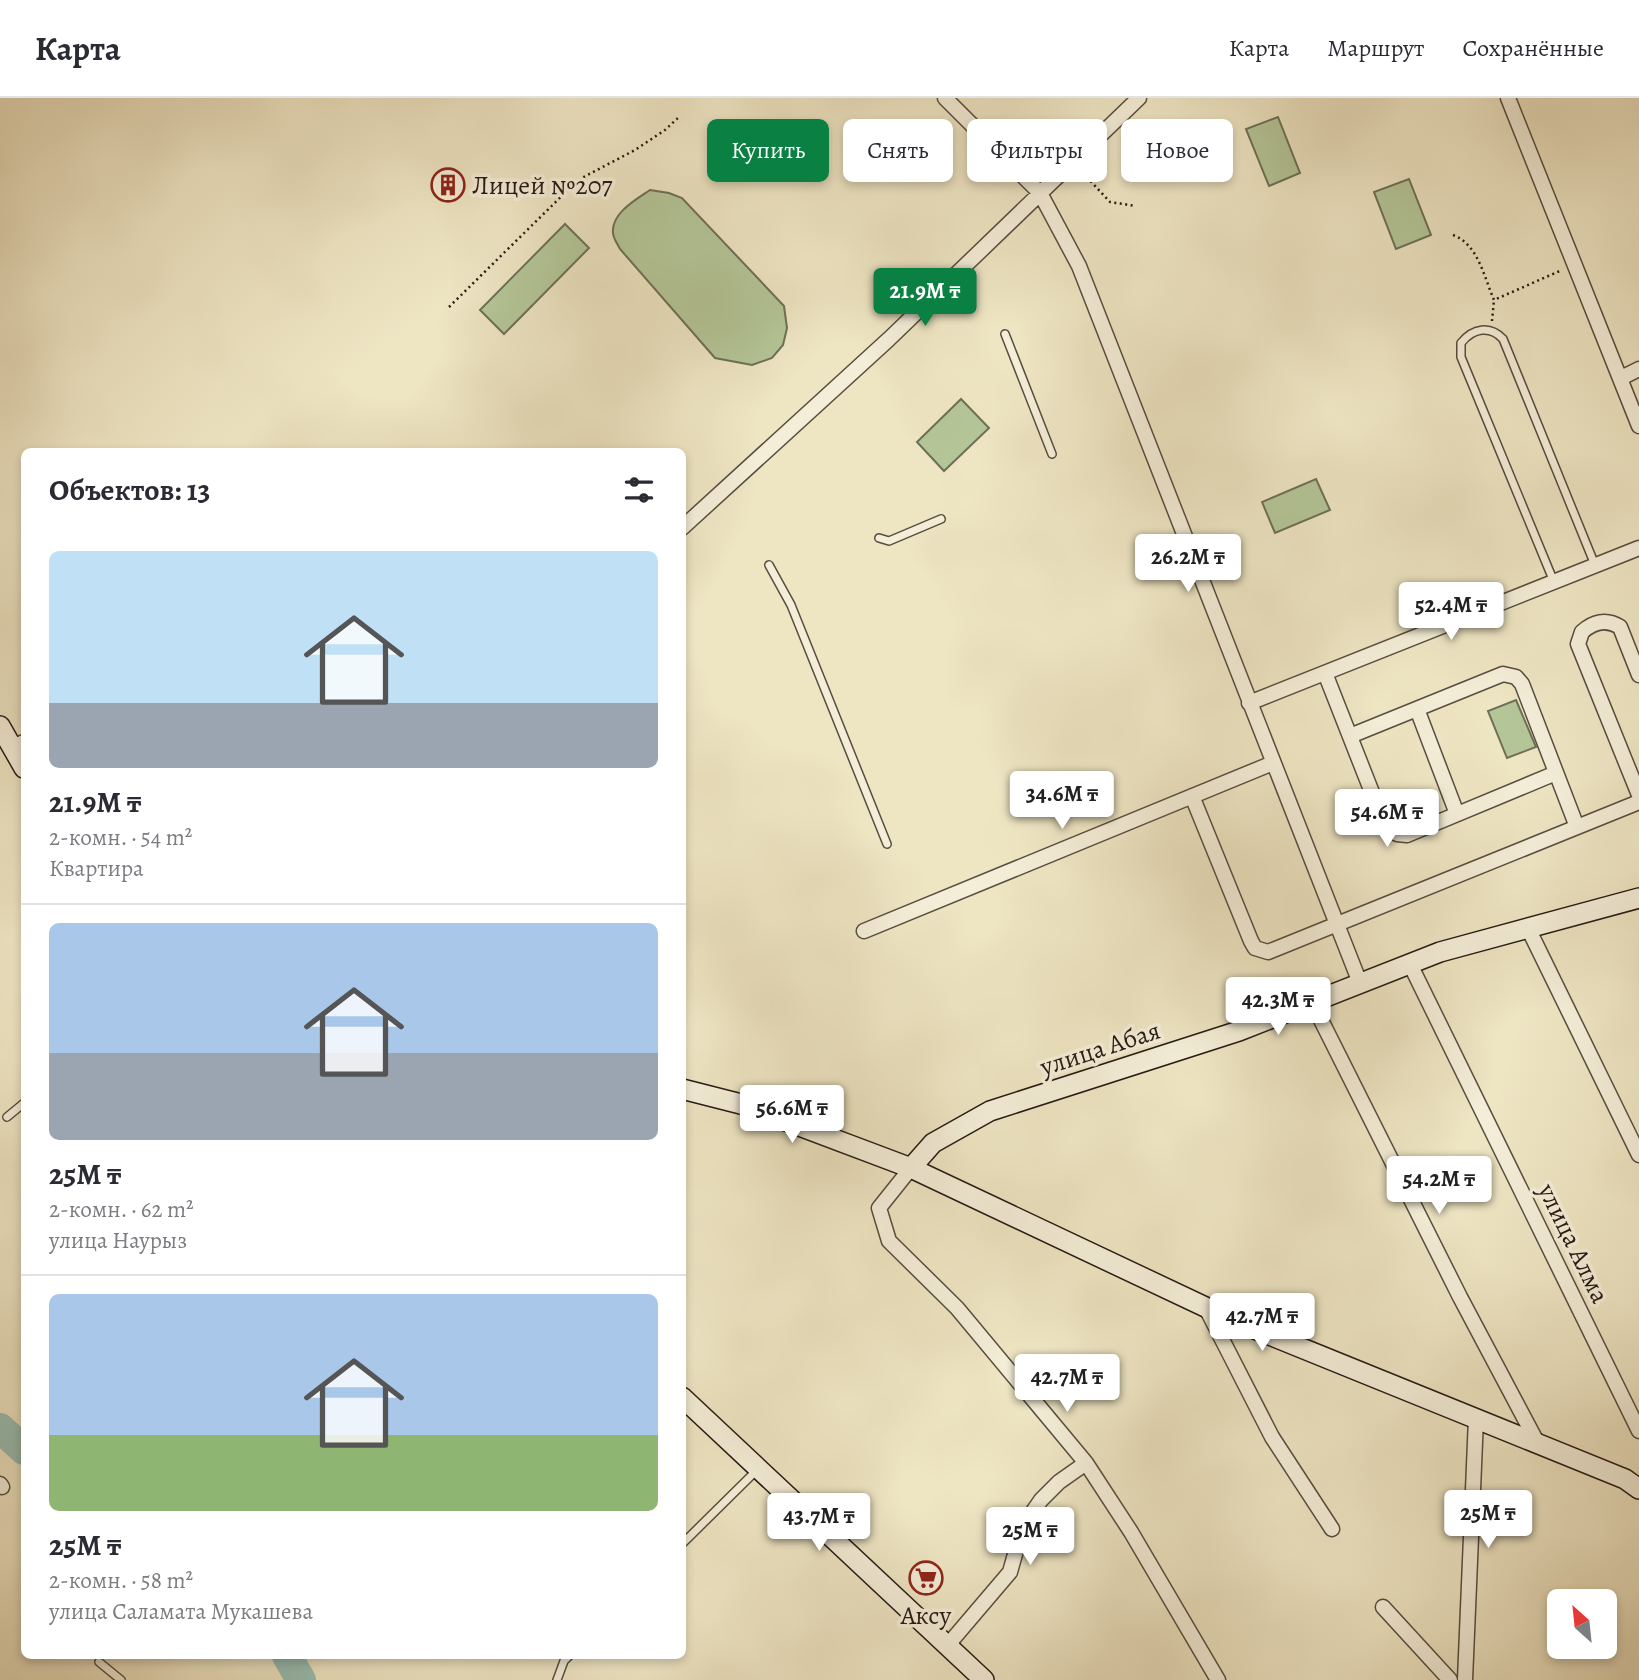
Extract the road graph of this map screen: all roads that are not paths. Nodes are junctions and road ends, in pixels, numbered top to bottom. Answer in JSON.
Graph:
{"nodes":[{"id":1,"x":946,"y":98,"type":"edge"},
{"id":2,"x":1139,"y":98,"type":"edge"},
{"id":3,"x":1508,"y":98,"type":"edge"},
{"id":4,"x":1040,"y":193,"type":"junction"},
{"id":5,"x":1005,"y":334,"type":"dead end"},
{"id":6,"x":1639,"y":369,"type":"edge"},
{"id":7,"x":1621,"y":378,"type":"junction"},
{"id":8,"x":1639,"y":426,"type":"edge"},
{"id":9,"x":1052,"y":454,"type":"dead end"},
{"id":10,"x":941,"y":519,"type":"dead end"},
{"id":11,"x":686,"y":524,"type":"edge"},
{"id":12,"x":879,"y":538,"type":"dead end"},
{"id":13,"x":1639,"y":548,"type":"edge"},
{"id":14,"x":769,"y":565,"type":"dead end"},
{"id":15,"x":1595,"y":565,"type":"junction"},
{"id":16,"x":1554,"y":582,"type":"junction"},
{"id":17,"x":1325,"y":673,"type":"junction"},
{"id":18,"x":1639,"y":675,"type":"edge"},
{"id":19,"x":1250,"y":703,"type":"junction"},
{"id":20,"x":1417,"y":709,"type":"junction"},
{"id":21,"x":0,"y":726,"type":"edge"},
{"id":22,"x":1350,"y":736,"type":"junction"},
{"id":23,"x":18,"y":744,"type":"edge"},
{"id":24,"x":1273,"y":763,"type":"junction"},
{"id":25,"x":1556,"y":773,"type":"junction"},
{"id":26,"x":1639,"y":795,"type":"edge"},
{"id":27,"x":1192,"y":796,"type":"junction"},
{"id":28,"x":1639,"y":802,"type":"edge"},
{"id":29,"x":1457,"y":814,"type":"junction"},
{"id":30,"x":1577,"y":827,"type":"junction"},
{"id":31,"x":887,"y":844,"type":"dead end"},
{"id":32,"x":1639,"y":898,"type":"edge"},
{"id":33,"x":1336,"y":924,"type":"junction"},
{"id":34,"x":1528,"y":928,"type":"junction"},
{"id":35,"x":864,"y":931,"type":"dead end"},
{"id":36,"x":1410,"y":964,"type":"junction"},
{"id":37,"x":1360,"y":983,"type":"junction"},
{"id":38,"x":1312,"y":1002,"type":"junction"},
{"id":39,"x":686,"y":1090,"type":"edge"},
{"id":40,"x":21,"y":1105,"type":"edge"},
{"id":41,"x":7,"y":1117,"type":"dead end"},
{"id":42,"x":1639,"y":1154,"type":"edge"},
{"id":43,"x":911,"y":1168,"type":"junction"},
{"id":44,"x":1205,"y":1305,"type":"junction"},
{"id":45,"x":686,"y":1401,"type":"edge"},
{"id":46,"x":1476,"y":1418,"type":"junction"},
{"id":47,"x":1639,"y":1431,"type":"edge"},
{"id":48,"x":1538,"y":1444,"type":"junction"},
{"id":49,"x":1086,"y":1463,"type":"junction"},
{"id":50,"x":759,"y":1469,"type":"junction"},
{"id":51,"x":1639,"y":1489,"type":"edge"},
{"id":52,"x":1332,"y":1529,"type":"dead end"},
{"id":53,"x":686,"y":1540,"type":"edge"},
{"id":54,"x":1383,"y":1607,"type":"dead end"},
{"id":55,"x":947,"y":1646,"type":"junction"},
{"id":56,"x":566,"y":1659,"type":"edge"},
{"id":57,"x":99,"y":1662,"type":"dead end"},
{"id":58,"x":121,"y":1680,"type":"edge"},
{"id":59,"x":557,"y":1680,"type":"edge"},
{"id":60,"x":984,"y":1680,"type":"edge"},
{"id":61,"x":1218,"y":1680,"type":"edge"},
{"id":62,"x":1450,"y":1680,"type":"edge"},
{"id":63,"x":1465,"y":1680,"type":"edge"}],
"edges":[{"from":1,"to":4,"type":"street"},
{"from":2,"to":4,"type":"street"},
{"from":3,"to":7,"type":"street"},
{"from":4,"to":11,"type":"street"},
{"from":4,"to":19,"type":"street"},
{"from":5,"to":9,"type":"lane"},
{"from":6,"to":7,"type":"street"},
{"from":7,"to":8,"type":"street"},
{"from":10,"to":12,"type":"lane"},
{"from":13,"to":15,"type":"street"},
{"from":14,"to":31,"type":"lane"},
{"from":15,"to":16,"type":"street"},
{"from":15,"to":16,"type":"lane"},
{"from":16,"to":17,"type":"street"},
{"from":17,"to":19,"type":"street"},
{"from":17,"to":22,"type":"street"},
{"from":18,"to":26,"type":"street"},
{"from":19,"to":24,"type":"street"},
{"from":20,"to":22,"type":"street"},
{"from":20,"to":25,"type":"street"},
{"from":20,"to":29,"type":"street"},
{"from":21,"to":23,"type":"street"},
{"from":22,"to":29,"type":"street"},
{"from":24,"to":27,"type":"street"},
{"from":24,"to":33,"type":"street"},
{"from":25,"to":29,"type":"street"},
{"from":25,"to":30,"type":"street"},
{"from":27,"to":33,"type":"street"},
{"from":27,"to":35,"type":"street"},
{"from":28,"to":30,"type":"street"},
{"from":30,"to":33,"type":"street"},
{"from":32,"to":34,"type":"street","name":"улица Абая"},
{"from":33,"to":37,"type":"street"},
{"from":34,"to":36,"type":"street","name":"улица Абая"},
{"from":34,"to":42,"type":"street"},
{"from":36,"to":37,"type":"street","name":"улица Абая"},
{"from":36,"to":47,"type":"street","name":"улица Алма"},
{"from":37,"to":38,"type":"street","name":"улица Абая"},
{"from":38,"to":43,"type":"street","name":"улица Абая"},
{"from":38,"to":48,"type":"street"},
{"from":39,"to":43,"type":"street"},
{"from":40,"to":41,"type":"lane"},
{"from":43,"to":44,"type":"street"},
{"from":43,"to":49,"type":"street"},
{"from":44,"to":46,"type":"street"},
{"from":44,"to":52,"type":"street"},
{"from":45,"to":50,"type":"street"},
{"from":46,"to":48,"type":"street"},
{"from":46,"to":63,"type":"street"},
{"from":48,"to":51,"type":"street"},
{"from":49,"to":55,"type":"street"},
{"from":49,"to":61,"type":"street"},
{"from":50,"to":53,"type":"lane"},
{"from":50,"to":55,"type":"street"},
{"from":54,"to":62,"type":"street"},
{"from":55,"to":60,"type":"street"},
{"from":56,"to":59,"type":"lane"},
{"from":57,"to":58,"type":"lane"}]}
